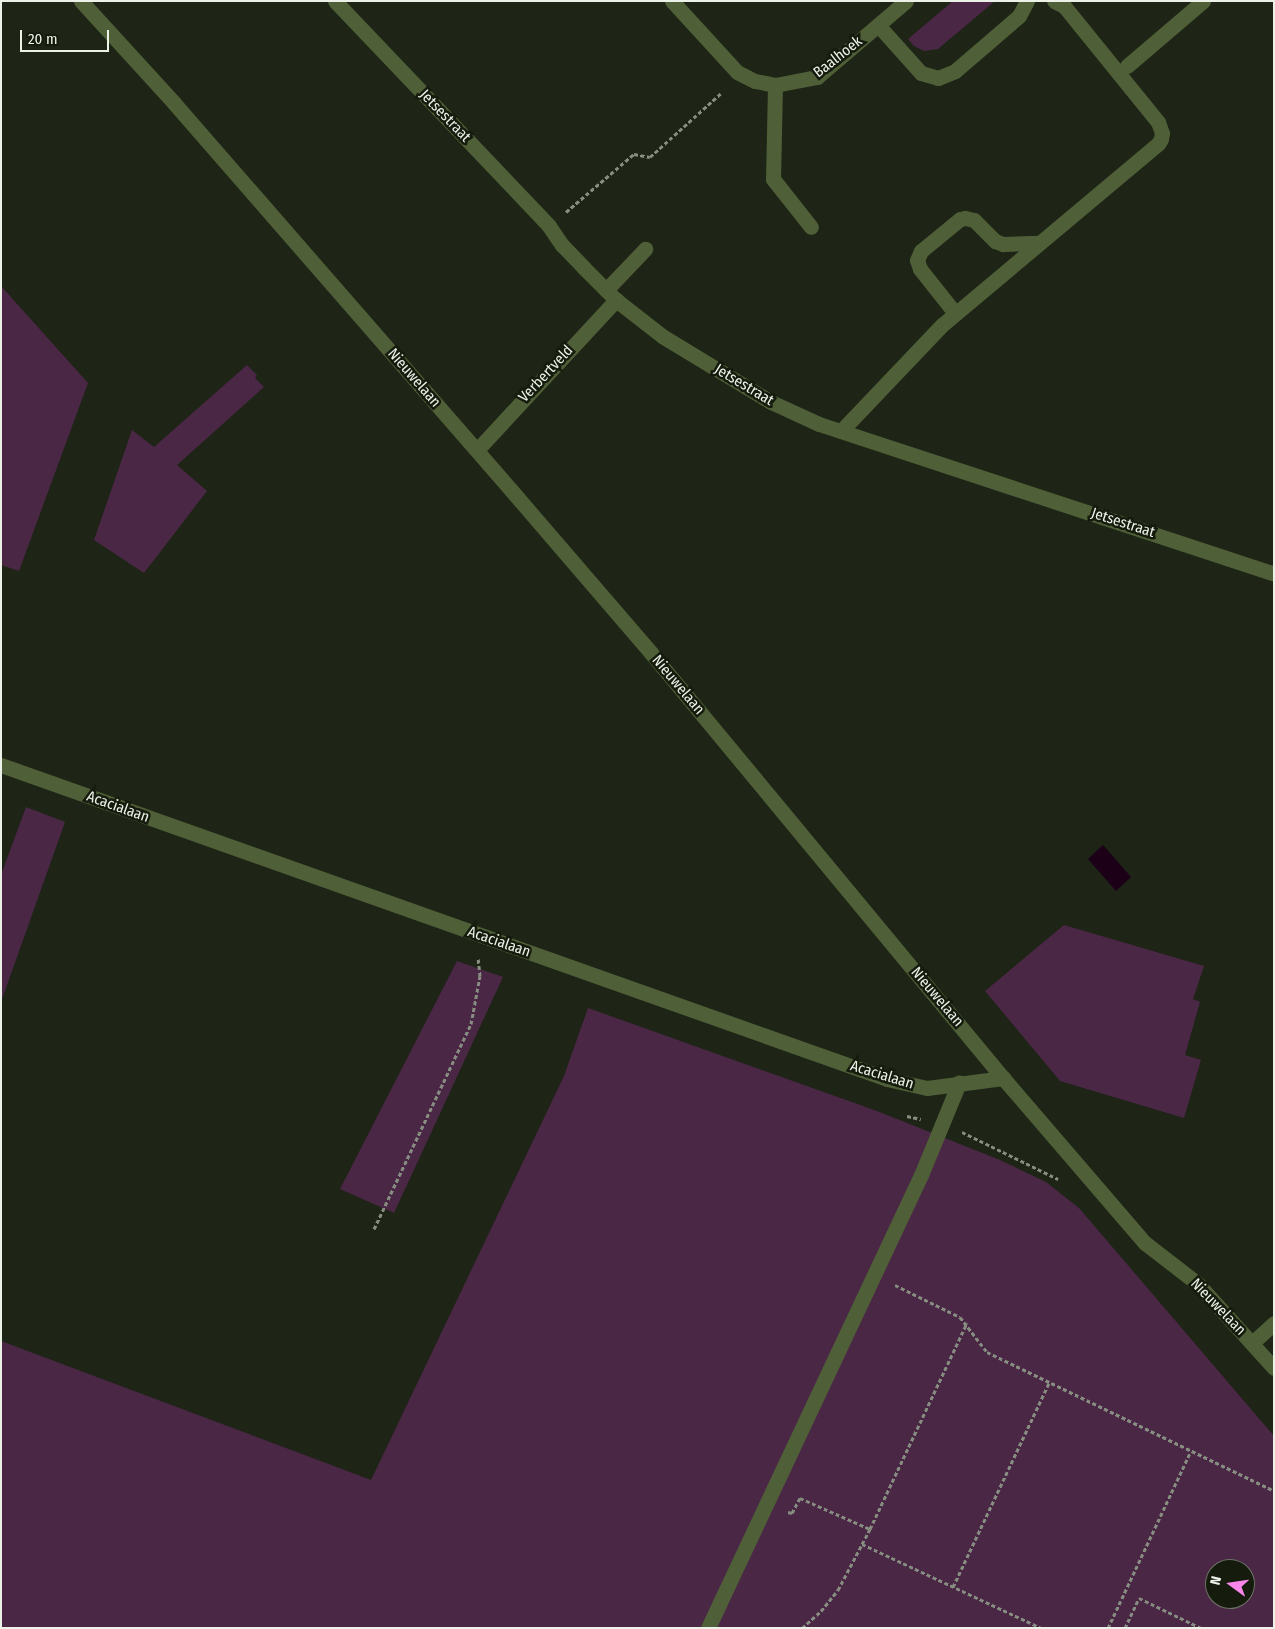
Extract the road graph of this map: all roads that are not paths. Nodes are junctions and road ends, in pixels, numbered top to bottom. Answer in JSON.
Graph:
{"nodes":[{"id":1,"x":81,"y":1,"type":"edge"},
{"id":2,"x":335,"y":1,"type":"edge"},
{"id":3,"x":672,"y":1,"type":"edge"},
{"id":4,"x":906,"y":1,"type":"edge"},
{"id":5,"x":1026,"y":1,"type":"edge"},
{"id":6,"x":1054,"y":1,"type":"edge"},
{"id":7,"x":1203,"y":1,"type":"edge"},
{"id":8,"x":878,"y":25,"type":"junction"},
{"id":9,"x":1127,"y":66,"type":"dead end"},
{"id":10,"x":775,"y":85,"type":"junction"},
{"id":11,"x":811,"y":227,"type":"dead end"},
{"id":12,"x":1039,"y":243,"type":"junction"},
{"id":13,"x":645,"y":249,"type":"dead end"},
{"id":14,"x":611,"y":295,"type":"junction"},
{"id":15,"x":956,"y":313,"type":"junction"},
{"id":16,"x":841,"y":431,"type":"junction"},
{"id":17,"x":477,"y":450,"type":"junction"},
{"id":18,"x":1274,"y":574,"type":"edge"},
{"id":19,"x":1,"y":765,"type":"edge"},
{"id":20,"x":1003,"y":1078,"type":"junction"},
{"id":21,"x":959,"y":1084,"type":"junction"},
{"id":22,"x":1274,"y":1324,"type":"edge"},
{"id":23,"x":1252,"y":1343,"type":"junction"},
{"id":24,"x":1274,"y":1368,"type":"edge"},
{"id":25,"x":708,"y":1628,"type":"edge"}],
"edges":[{"from":1,"to":17,"type":"street","name":"Nieuwelaan"},
{"from":2,"to":14,"type":"street","name":"Jetsestraat"},
{"from":3,"to":10,"type":"street","name":"Baalhoek"},
{"from":4,"to":8,"type":"street","name":"Baalhoek"},
{"from":5,"to":8,"type":"street"},
{"from":6,"to":12,"type":"street"},
{"from":7,"to":9,"type":"street"},
{"from":8,"to":10,"type":"street","name":"Baalhoek"},
{"from":10,"to":11,"type":"street"},
{"from":12,"to":15,"type":"street"},
{"from":12,"to":15,"type":"street"},
{"from":13,"to":14,"type":"street","name":"Verbertveld"},
{"from":14,"to":16,"type":"street","name":"Jetsestraat"},
{"from":14,"to":17,"type":"street","name":"Verbertveld"},
{"from":15,"to":16,"type":"street"},
{"from":16,"to":18,"type":"street","name":"Jetsestraat"},
{"from":17,"to":20,"type":"street","name":"Nieuwelaan"},
{"from":19,"to":21,"type":"street","name":"Acacialaan"},
{"from":20,"to":21,"type":"street","name":"Acacialaan"},
{"from":20,"to":23,"type":"street","name":"Nieuwelaan"},
{"from":21,"to":25,"type":"street"},
{"from":22,"to":23,"type":"street"},
{"from":23,"to":24,"type":"street","name":"Nieuwelaan"}]}
